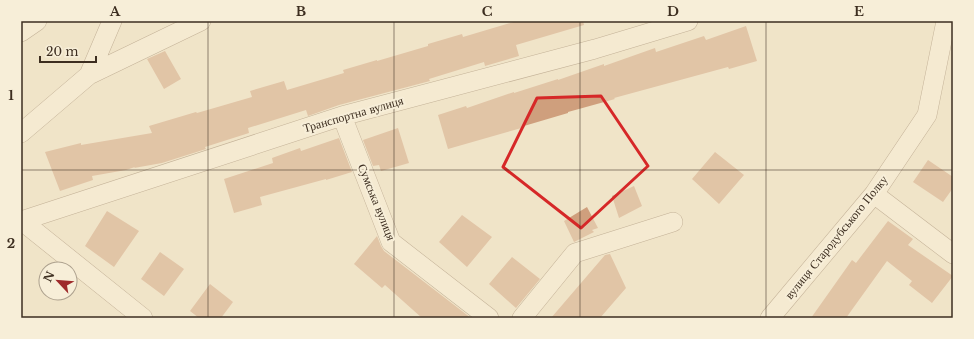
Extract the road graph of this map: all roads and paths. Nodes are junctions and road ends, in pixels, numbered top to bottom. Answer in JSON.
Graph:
{"nodes":[{"id":1,"x":37,"y":21,"type":"edge"},
{"id":2,"x":112,"y":21,"type":"edge"},
{"id":3,"x":201,"y":21,"type":"edge"},
{"id":4,"x":688,"y":21,"type":"edge"},
{"id":5,"x":946,"y":21,"type":"edge"},
{"id":6,"x":21,"y":32,"type":"edge"},
{"id":7,"x":89,"y":75,"type":"junction"},
{"id":8,"x":342,"y":116,"type":"junction"},
{"id":9,"x":21,"y":133,"type":"edge"},
{"id":10,"x":874,"y":194,"type":"junction"},
{"id":11,"x":22,"y":221,"type":"edge"},
{"id":12,"x":673,"y":222,"type":"dead end"},
{"id":13,"x":953,"y":254,"type":"edge"},
{"id":14,"x":143,"y":318,"type":"edge"},
{"id":15,"x":489,"y":318,"type":"edge"},
{"id":16,"x":522,"y":318,"type":"edge"},
{"id":17,"x":770,"y":318,"type":"edge"}],
"edges":[{"from":1,"to":6,"type":"street"},
{"from":2,"to":7,"type":"street"},
{"from":3,"to":7,"type":"street"},
{"from":4,"to":8,"type":"street","name":"Транспортна вулиця"},
{"from":5,"to":10,"type":"street","name":"вулиця Стародубського Полку"},
{"from":7,"to":9,"type":"street"},
{"from":8,"to":11,"type":"street","name":"Транспортна вулиця"},
{"from":8,"to":15,"type":"street","name":"Сумська вулиця"},
{"from":10,"to":13,"type":"street"},
{"from":10,"to":17,"type":"street","name":"вулиця Стародубського Полку"},
{"from":11,"to":14,"type":"street"},
{"from":12,"to":16,"type":"street"}]}
